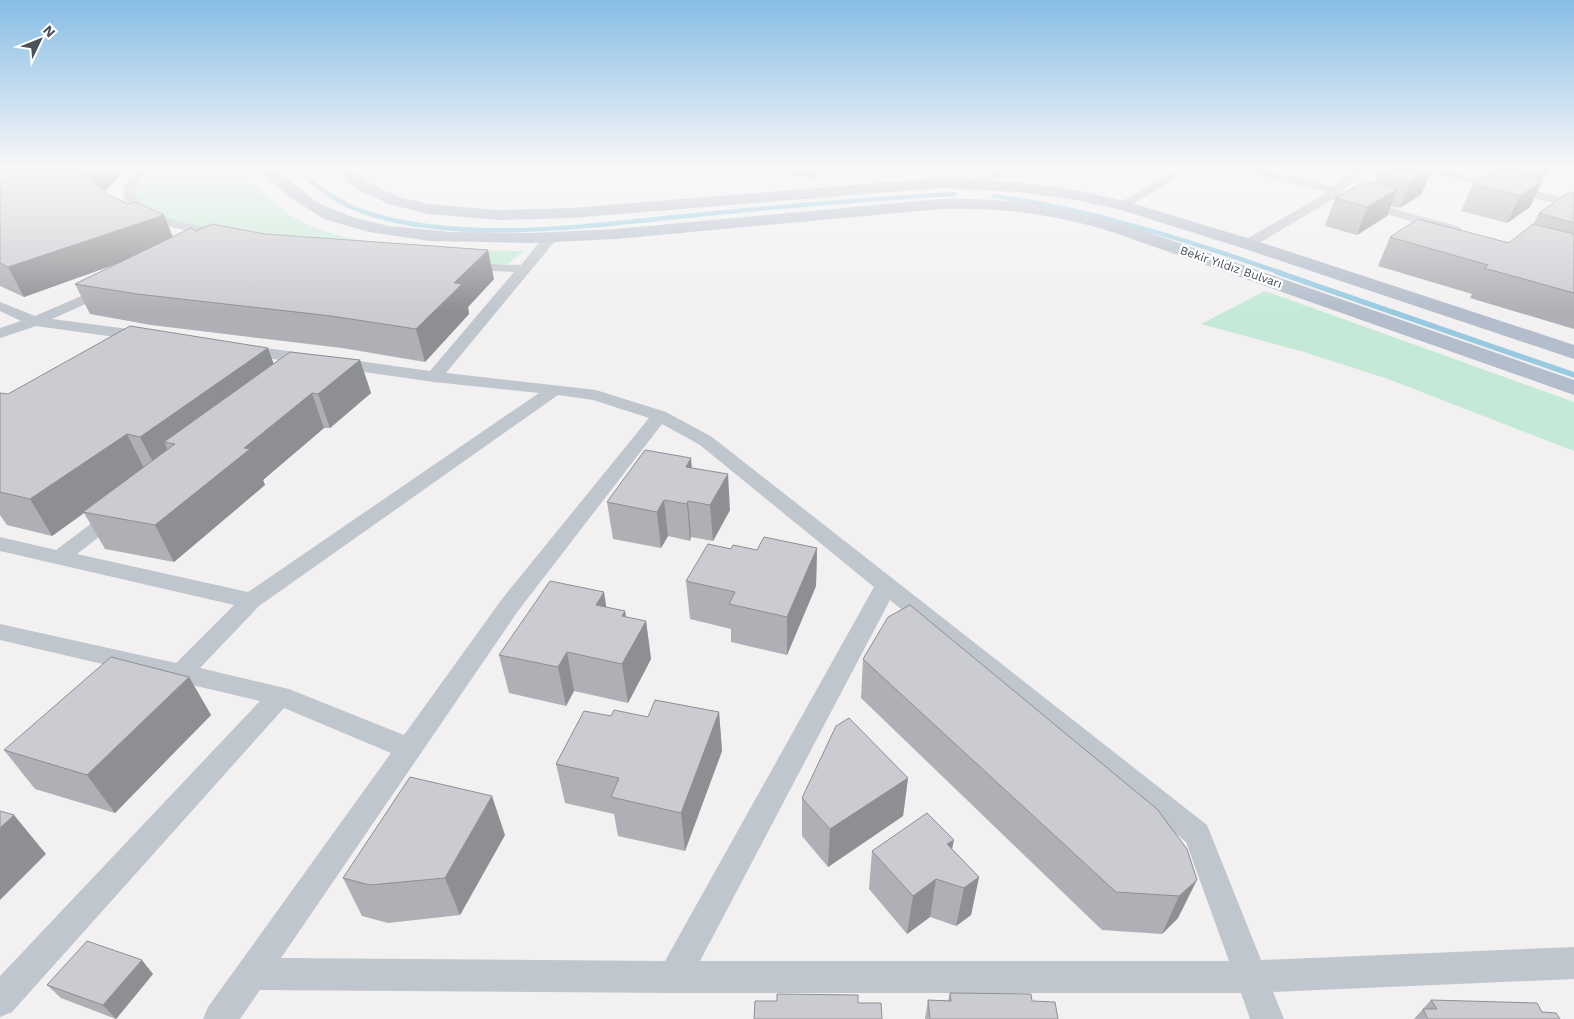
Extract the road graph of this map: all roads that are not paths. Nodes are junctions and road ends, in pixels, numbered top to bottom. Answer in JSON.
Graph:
{"nodes":[{"id":1,"x":156,"y":217,"type":"edge"},
{"id":2,"x":333,"y":217,"type":"edge"},
{"id":3,"x":806,"y":217,"type":"edge"},
{"id":4,"x":1073,"y":217,"type":"edge"},
{"id":5,"x":1159,"y":217,"type":"edge"},
{"id":6,"x":1294,"y":217,"type":"edge"},
{"id":7,"x":1413,"y":217,"type":"edge"},
{"id":8,"x":1472,"y":234,"type":"edge"},
{"id":9,"x":550,"y":238,"type":"junction"},
{"id":10,"x":210,"y":244,"type":"edge"},
{"id":11,"x":1248,"y":244,"type":"junction"},
{"id":12,"x":450,"y":265,"type":"edge"},
{"id":13,"x":526,"y":269,"type":"junction"},
{"id":14,"x":122,"y":282,"type":"edge"},
{"id":15,"x":0,"y":306,"type":"edge"},
{"id":16,"x":35,"y":321,"type":"junction"},
{"id":17,"x":0,"y":333,"type":"edge"},
{"id":18,"x":235,"y":349,"type":"edge"},
{"id":19,"x":133,"y":352,"type":"edge"},
{"id":20,"x":1574,"y":352,"type":"edge"},
{"id":21,"x":321,"y":361,"type":"junction"},
{"id":22,"x":305,"y":373,"type":"edge"},
{"id":23,"x":434,"y":377,"type":"junction"},
{"id":24,"x":1574,"y":388,"type":"edge"},
{"id":25,"x":555,"y":389,"type":"junction"},
{"id":26,"x":660,"y":416,"type":"junction"},
{"id":27,"x":131,"y":504,"type":"edge"},
{"id":28,"x":0,"y":544,"type":"edge"},
{"id":29,"x":60,"y":557,"type":"junction"},
{"id":30,"x":886,"y":586,"type":"junction"},
{"id":31,"x":250,"y":601,"type":"junction"},
{"id":32,"x":0,"y":632,"type":"edge"},
{"id":33,"x":180,"y":674,"type":"junction"},
{"id":34,"x":280,"y":696,"type":"junction"},
{"id":35,"x":410,"y":749,"type":"junction"},
{"id":36,"x":1574,"y":963,"type":"edge"},
{"id":37,"x":252,"y":974,"type":"junction"},
{"id":38,"x":674,"y":977,"type":"junction"},
{"id":39,"x":1251,"y":977,"type":"junction"},
{"id":40,"x":0,"y":1000,"type":"edge"},
{"id":41,"x":220,"y":1019,"type":"edge"},
{"id":42,"x":1267,"y":1019,"type":"edge"}],
"edges":[{"from":1,"to":10,"type":"street"},
{"from":2,"to":9,"type":"main road","name":"Bekir Yıldız Bulvarı"},
{"from":3,"to":9,"type":"main road","name":"Bekir Yıldız Bulvarı"},
{"from":4,"to":24,"type":"main road","name":"Bekir Yıldız Bulvarı"},
{"from":5,"to":11,"type":"main road","name":"Bekir Yıldız Bulvarı"},
{"from":6,"to":11,"type":"street"},
{"from":7,"to":8,"type":"street"},
{"from":9,"to":13,"type":"street"},
{"from":11,"to":20,"type":"main road","name":"Bekir Yıldız Bulvarı"},
{"from":12,"to":13,"type":"street"},
{"from":13,"to":23,"type":"street"},
{"from":14,"to":16,"type":"street"},
{"from":15,"to":16,"type":"street"},
{"from":16,"to":17,"type":"street"},
{"from":16,"to":19,"type":"street"},
{"from":18,"to":21,"type":"street"},
{"from":21,"to":22,"type":"street"},
{"from":21,"to":23,"type":"street"},
{"from":23,"to":25,"type":"street"},
{"from":25,"to":26,"type":"street"},
{"from":25,"to":31,"type":"street"},
{"from":26,"to":30,"type":"street"},
{"from":26,"to":35,"type":"street"},
{"from":27,"to":29,"type":"street"},
{"from":28,"to":29,"type":"street"},
{"from":29,"to":31,"type":"street"},
{"from":30,"to":38,"type":"street"},
{"from":30,"to":39,"type":"street"},
{"from":31,"to":33,"type":"street"},
{"from":32,"to":33,"type":"street"},
{"from":33,"to":34,"type":"street"},
{"from":34,"to":35,"type":"street"},
{"from":34,"to":40,"type":"street"},
{"from":35,"to":37,"type":"street"},
{"from":36,"to":39,"type":"street"},
{"from":37,"to":38,"type":"street"},
{"from":37,"to":41,"type":"street"},
{"from":38,"to":39,"type":"street"},
{"from":39,"to":42,"type":"street"}]}
